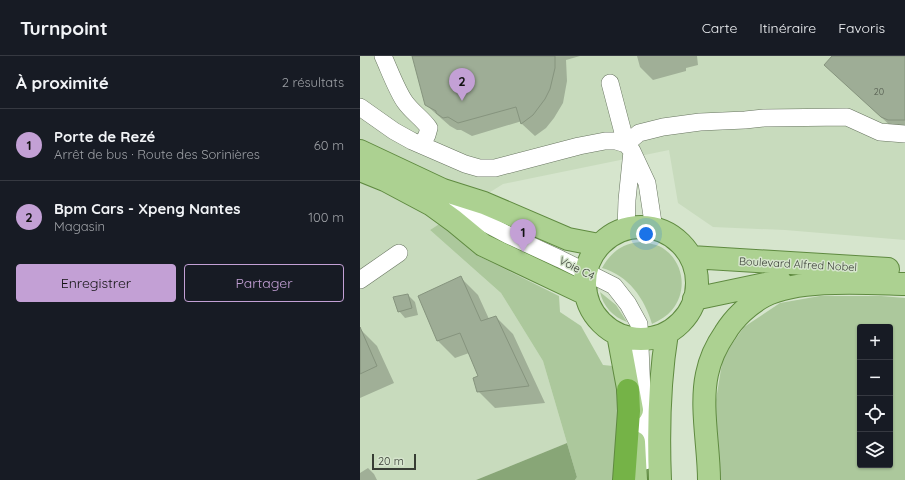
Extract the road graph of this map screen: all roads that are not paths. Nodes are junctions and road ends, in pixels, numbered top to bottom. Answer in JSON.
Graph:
{"nodes":[{"id":1,"x":383,"y":56,"type":"edge"},
{"id":2,"x":610,"y":83,"type":"dead end"},
{"id":3,"x":360,"y":107,"type":"edge"},
{"id":4,"x":905,"y":134,"type":"edge"},
{"id":5,"x":422,"y":145,"type":"junction"},
{"id":6,"x":629,"y":147,"type":"junction"},
{"id":7,"x":360,"y":151,"type":"edge"},
{"id":8,"x":360,"y":161,"type":"edge"},
{"id":9,"x":360,"y":170,"type":"edge"},
{"id":10,"x":626,"y":229,"type":"junction"},
{"id":11,"x":654,"y":229,"type":"junction"},
{"id":12,"x":599,"y":246,"type":"junction"},
{"id":13,"x":399,"y":253,"type":"dead end"},
{"id":14,"x":691,"y":257,"type":"junction"},
{"id":15,"x":905,"y":270,"type":"edge"},
{"id":16,"x":586,"y":272,"type":"junction"},
{"id":17,"x":905,"y":277,"type":"edge"},
{"id":18,"x":360,"y":280,"type":"edge"},
{"id":19,"x":905,"y":284,"type":"edge"},
{"id":20,"x":586,"y":294,"type":"junction"},
{"id":21,"x":694,"y":299,"type":"junction"},
{"id":22,"x":667,"y":333,"type":"junction"},
{"id":23,"x":618,"y":334,"type":"junction"},
{"id":24,"x":640,"y":339,"type":"junction"},
{"id":25,"x":628,"y":390,"type":"junction"},
{"id":26,"x":624,"y":480,"type":"edge"},
{"id":27,"x":636,"y":480,"type":"edge"},
{"id":28,"x":646,"y":480,"type":"edge"},
{"id":29,"x":660,"y":480,"type":"edge"},
{"id":30,"x":709,"y":480,"type":"edge"}],
"edges":[{"from":1,"to":5,"type":"street"},
{"from":2,"to":6,"type":"street"},
{"from":3,"to":5,"type":"street"},
{"from":4,"to":6,"type":"street"},
{"from":5,"to":6,"type":"street"},
{"from":6,"to":10,"type":"street"},
{"from":6,"to":11,"type":"street"},
{"from":7,"to":12,"type":"main road"},
{"from":8,"to":16,"type":"street","name":"Voie C4"},
{"from":9,"to":20,"type":"main road"},
{"from":10,"to":11,"type":"main road"},
{"from":10,"to":12,"type":"main road"},
{"from":11,"to":14,"type":"main road"},
{"from":12,"to":16,"type":"main road"},
{"from":13,"to":18,"type":"street"},
{"from":14,"to":15,"type":"main road","name":"Boulevard Alfred Nobel"},
{"from":14,"to":21,"type":"main road"},
{"from":16,"to":20,"type":"main road"},
{"from":16,"to":24,"type":"street","name":"Voie C4"},
{"from":17,"to":21,"type":"main road","name":"Boulevard Alfred Nobel"},
{"from":19,"to":30,"type":"main road"},
{"from":20,"to":23,"type":"main road"},
{"from":21,"to":22,"type":"main road"},
{"from":22,"to":24,"type":"main road"},
{"from":22,"to":29,"type":"main road"},
{"from":23,"to":24,"type":"main road"},
{"from":23,"to":25,"type":"main road"},
{"from":24,"to":28,"type":"street","name":"Voie C4"},
{"from":25,"to":26,"type":"highway"},
{"from":25,"to":27,"type":"main road"}]}
